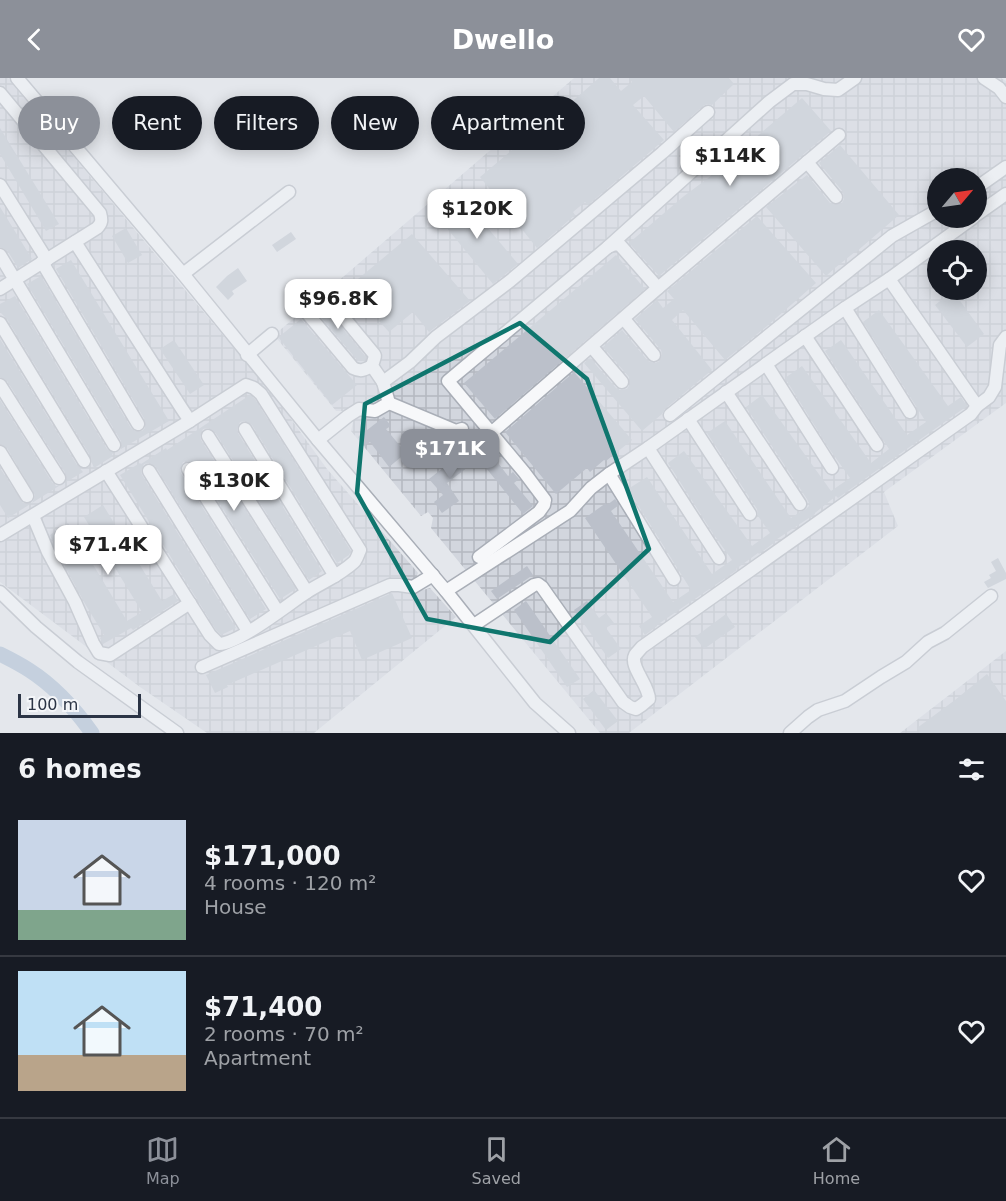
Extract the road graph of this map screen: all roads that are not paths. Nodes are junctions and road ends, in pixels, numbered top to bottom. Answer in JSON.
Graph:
{"nodes":[{"id":1,"x":17,"y":78,"type":"edge"},
{"id":2,"x":855,"y":78,"type":"edge"},
{"id":3,"x":984,"y":78,"type":"edge"},
{"id":4,"x":0,"y":93,"type":"edge"},
{"id":5,"x":1006,"y":97,"type":"edge"},
{"id":6,"x":708,"y":112,"type":"dead end"},
{"id":7,"x":839,"y":135,"type":"dead end"},
{"id":8,"x":807,"y":162,"type":"junction"},
{"id":9,"x":1006,"y":167,"type":"edge"},
{"id":10,"x":987,"y":180,"type":"edge"},
{"id":11,"x":0,"y":185,"type":"edge"},
{"id":12,"x":289,"y":192,"type":"dead end"},
{"id":13,"x":1006,"y":194,"type":"edge"},
{"id":14,"x":836,"y":197,"type":"dead end"},
{"id":15,"x":987,"y":207,"type":"edge"},
{"id":16,"x":927,"y":216,"type":"edge"},
{"id":17,"x":959,"y":228,"type":"edge"},
{"id":18,"x":75,"y":242,"type":"junction"},
{"id":19,"x":608,"y":246,"type":"junction"},
{"id":20,"x":0,"y":255,"type":"edge"},
{"id":21,"x":44,"y":261,"type":"junction"},
{"id":22,"x":183,"y":274,"type":"junction"},
{"id":23,"x":15,"y":279,"type":"junction"},
{"id":24,"x":890,"y":279,"type":"junction"},
{"id":25,"x":658,"y":288,"type":"junction"},
{"id":26,"x":0,"y":289,"type":"edge"},
{"id":27,"x":326,"y":296,"type":"dead end"},
{"id":28,"x":845,"y":308,"type":"junction"},
{"id":29,"x":308,"y":313,"type":"dead end"},
{"id":30,"x":624,"y":319,"type":"junction"},
{"id":31,"x":0,"y":323,"type":"edge"},
{"id":32,"x":272,"y":334,"type":"dead end"},
{"id":33,"x":805,"y":336,"type":"junction"},
{"id":34,"x":1006,"y":337,"type":"edge"},
{"id":35,"x":592,"y":347,"type":"junction"},
{"id":36,"x":247,"y":354,"type":"junction"},
{"id":37,"x":654,"y":355,"type":"dead end"},
{"id":38,"x":766,"y":364,"type":"junction"},
{"id":39,"x":372,"y":366,"type":"junction"},
{"id":40,"x":383,"y":382,"type":"junction"},
{"id":41,"x":622,"y":382,"type":"dead end"},
{"id":42,"x":0,"y":385,"type":"edge"},
{"id":43,"x":726,"y":392,"type":"junction"},
{"id":44,"x":389,"y":403,"type":"junction"},
{"id":45,"x":977,"y":406,"type":"junction"},
{"id":46,"x":910,"y":412,"type":"dead end"},
{"id":47,"x":478,"y":416,"type":"junction"},
{"id":48,"x":670,"y":416,"type":"dead end"},
{"id":49,"x":688,"y":419,"type":"junction"},
{"id":50,"x":190,"y":421,"type":"junction"},
{"id":51,"x":138,"y":424,"type":"dead end"},
{"id":52,"x":245,"y":429,"type":"dead end"},
{"id":53,"x":491,"y":433,"type":"junction"},
{"id":54,"x":208,"y":436,"type":"dead end"},
{"id":55,"x":318,"y":440,"type":"junction"},
{"id":56,"x":114,"y":445,"type":"dead end"},
{"id":57,"x":877,"y":445,"type":"dead end"},
{"id":58,"x":648,"y":448,"type":"junction"},
{"id":59,"x":0,"y":452,"type":"edge"},
{"id":60,"x":84,"y":462,"type":"dead end"},
{"id":61,"x":832,"y":468,"type":"dead end"},
{"id":62,"x":188,"y":469,"type":"dead end"},
{"id":63,"x":106,"y":471,"type":"junction"},
{"id":64,"x":149,"y":471,"type":"dead end"},
{"id":65,"x":609,"y":474,"type":"junction"},
{"id":66,"x":59,"y":478,"type":"dead end"},
{"id":67,"x":27,"y":496,"type":"dead end"},
{"id":68,"x":800,"y":504,"type":"dead end"},
{"id":69,"x":750,"y":514,"type":"dead end"},
{"id":70,"x":33,"y":516,"type":"junction"},
{"id":71,"x":0,"y":535,"type":"edge"},
{"id":72,"x":479,"y":556,"type":"dead end"},
{"id":73,"x":719,"y":558,"type":"dead end"},
{"id":74,"x":433,"y":575,"type":"junction"},
{"id":75,"x":335,"y":576,"type":"junction"},
{"id":76,"x":674,"y":579,"type":"dead end"},
{"id":77,"x":446,"y":591,"type":"junction"},
{"id":78,"x":0,"y":592,"type":"edge"},
{"id":79,"x":307,"y":592,"type":"junction"},
{"id":80,"x":991,"y":596,"type":"dead end"},
{"id":81,"x":190,"y":603,"type":"junction"},
{"id":82,"x":278,"y":612,"type":"junction"},
{"id":83,"x":474,"y":626,"type":"junction"},
{"id":84,"x":248,"y":631,"type":"junction"},
{"id":85,"x":202,"y":667,"type":"dead end"},
{"id":86,"x":177,"y":733,"type":"edge"},
{"id":87,"x":569,"y":733,"type":"edge"},
{"id":88,"x":790,"y":733,"type":"edge"}],
"edges":[{"from":1,"to":22,"type":"street"},
{"from":2,"to":19,"type":"street"},
{"from":3,"to":5,"type":"street"},
{"from":4,"to":18,"type":"street"},
{"from":6,"to":40,"type":"street"},
{"from":7,"to":8,"type":"street"},
{"from":8,"to":14,"type":"street"},
{"from":8,"to":25,"type":"street"},
{"from":9,"to":10,"type":"street"},
{"from":11,"to":21,"type":"street"},
{"from":12,"to":22,"type":"street"},
{"from":13,"to":15,"type":"street"},
{"from":16,"to":48,"type":"street"},
{"from":17,"to":24,"type":"street"},
{"from":18,"to":21,"type":"street"},
{"from":18,"to":50,"type":"street"},
{"from":19,"to":25,"type":"street"},
{"from":19,"to":47,"type":"street"},
{"from":20,"to":23,"type":"street"},
{"from":21,"to":23,"type":"street"},
{"from":21,"to":51,"type":"street"},
{"from":22,"to":36,"type":"street"},
{"from":23,"to":26,"type":"street"},
{"from":23,"to":56,"type":"street"},
{"from":24,"to":28,"type":"street"},
{"from":24,"to":45,"type":"street"},
{"from":25,"to":30,"type":"street"},
{"from":27,"to":39,"type":"street"},
{"from":28,"to":33,"type":"street"},
{"from":28,"to":46,"type":"street"},
{"from":29,"to":39,"type":"street"},
{"from":30,"to":35,"type":"street"},
{"from":30,"to":37,"type":"street"},
{"from":31,"to":60,"type":"street"},
{"from":32,"to":36,"type":"street"},
{"from":33,"to":38,"type":"street"},
{"from":33,"to":57,"type":"street"},
{"from":34,"to":45,"type":"street"},
{"from":35,"to":41,"type":"street"},
{"from":35,"to":53,"type":"street"},
{"from":36,"to":55,"type":"street"},
{"from":38,"to":43,"type":"street"},
{"from":38,"to":61,"type":"street"},
{"from":39,"to":40,"type":"street"},
{"from":40,"to":44,"type":"street"},
{"from":42,"to":66,"type":"street"},
{"from":43,"to":49,"type":"street"},
{"from":43,"to":68,"type":"street"},
{"from":44,"to":47,"type":"street"},
{"from":44,"to":55,"type":"street"},
{"from":45,"to":83,"type":"street"},
{"from":47,"to":53,"type":"street"},
{"from":49,"to":58,"type":"street"},
{"from":49,"to":69,"type":"street"},
{"from":50,"to":63,"type":"street"},
{"from":50,"to":75,"type":"street"},
{"from":52,"to":75,"type":"street"},
{"from":53,"to":72,"type":"street"},
{"from":54,"to":79,"type":"street"},
{"from":55,"to":74,"type":"street"},
{"from":58,"to":65,"type":"street"},
{"from":58,"to":73,"type":"street"},
{"from":59,"to":67,"type":"street"},
{"from":62,"to":82,"type":"street"},
{"from":63,"to":70,"type":"street"},
{"from":63,"to":81,"type":"street"},
{"from":64,"to":84,"type":"street"},
{"from":65,"to":76,"type":"street"},
{"from":65,"to":77,"type":"street"},
{"from":70,"to":71,"type":"street"},
{"from":70,"to":81,"type":"street"},
{"from":74,"to":77,"type":"street"},
{"from":74,"to":85,"type":"street"},
{"from":75,"to":79,"type":"street"},
{"from":77,"to":83,"type":"street"},
{"from":78,"to":86,"type":"street"},
{"from":79,"to":82,"type":"street"},
{"from":80,"to":88,"type":"street"},
{"from":81,"to":84,"type":"street"},
{"from":82,"to":84,"type":"street"},
{"from":83,"to":87,"type":"street"}]}
